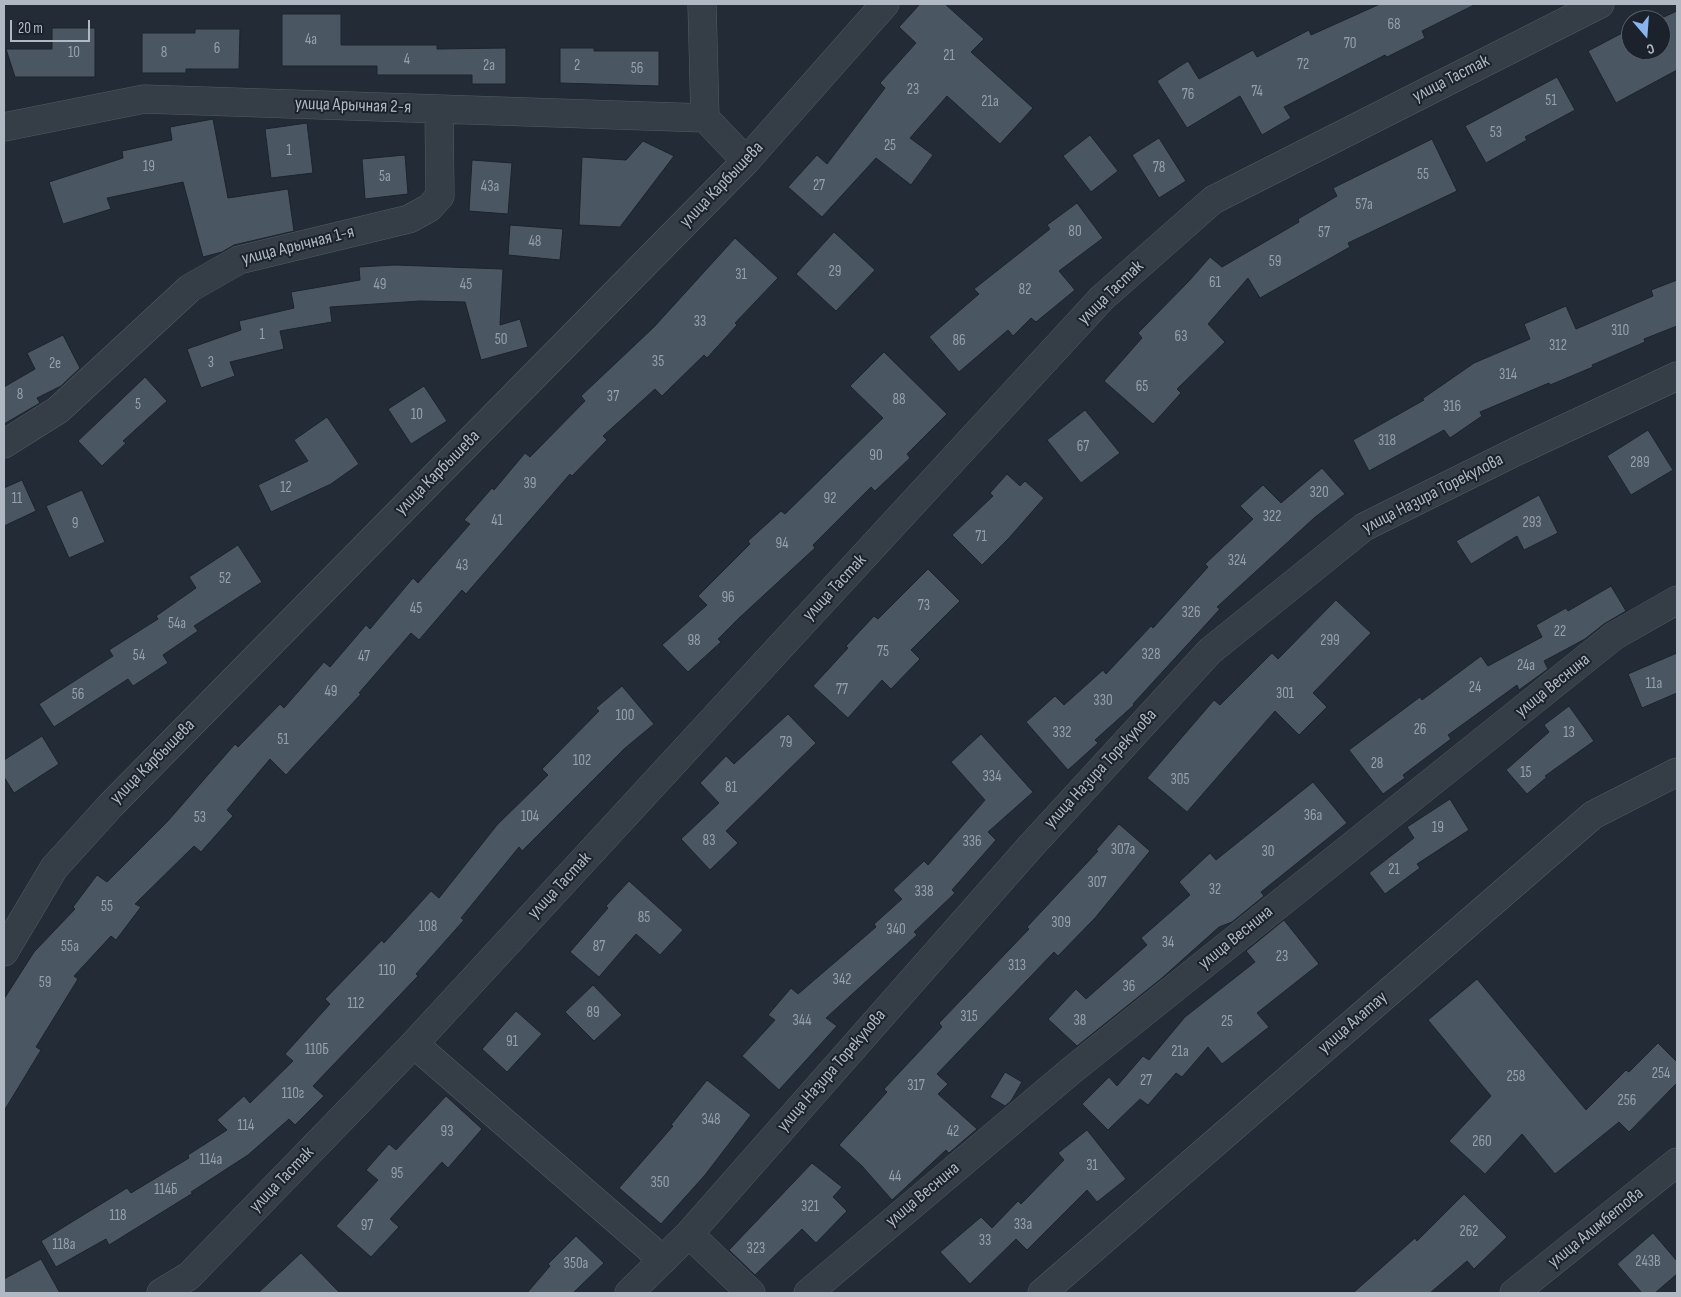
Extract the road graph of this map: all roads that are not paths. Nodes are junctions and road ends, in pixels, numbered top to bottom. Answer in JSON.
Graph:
{"nodes":[{"id":1,"x":702,"y":4,"type":"edge"},
{"id":2,"x":885,"y":4,"type":"edge"},
{"id":3,"x":1600,"y":4,"type":"edge"},
{"id":4,"x":439,"y":109,"type":"junction"},
{"id":5,"x":705,"y":118,"type":"junction"},
{"id":6,"x":4,"y":127,"type":"edge"},
{"id":7,"x":746,"y":161,"type":"junction"},
{"id":8,"x":1677,"y":376,"type":"edge"},
{"id":9,"x":4,"y":444,"type":"edge"},
{"id":10,"x":1677,"y":600,"type":"edge"},
{"id":11,"x":1677,"y":772,"type":"edge"},
{"id":12,"x":4,"y":952,"type":"edge"},
{"id":13,"x":414,"y":1044,"type":"junction"},
{"id":14,"x":1677,"y":1162,"type":"edge"},
{"id":15,"x":689,"y":1234,"type":"junction"},
{"id":16,"x":663,"y":1260,"type":"junction"},
{"id":17,"x":161,"y":1293,"type":"edge"},
{"id":18,"x":629,"y":1293,"type":"edge"},
{"id":19,"x":750,"y":1293,"type":"edge"},
{"id":20,"x":808,"y":1293,"type":"edge"},
{"id":21,"x":1042,"y":1293,"type":"edge"},
{"id":22,"x":1514,"y":1293,"type":"edge"}],
"edges":[{"from":1,"to":5,"type":"street"},
{"from":2,"to":7,"type":"street","name":"улица Карбышева"},
{"from":3,"to":13,"type":"street","name":"улица Тастак"},
{"from":4,"to":5,"type":"street","name":"улица Арычная 2-я"},
{"from":4,"to":6,"type":"street","name":"улица Арычная 2-я"},
{"from":4,"to":9,"type":"street","name":"улица Арычная 1-я"},
{"from":5,"to":7,"type":"street"},
{"from":7,"to":12,"type":"street","name":"улица Карбышева"},
{"from":8,"to":15,"type":"street","name":"улица Назира Торекулова"},
{"from":10,"to":20,"type":"street","name":"улица Веснина"},
{"from":11,"to":21,"type":"street","name":"улица Алатау"},
{"from":13,"to":16,"type":"street"},
{"from":13,"to":17,"type":"street","name":"улица Тастак"},
{"from":14,"to":22,"type":"street","name":"улица Алимбетова"},
{"from":15,"to":16,"type":"street","name":"улица Назира Торекулова"},
{"from":15,"to":19,"type":"street"},
{"from":16,"to":18,"type":"street","name":"улица Назира Торекулова"}]}
